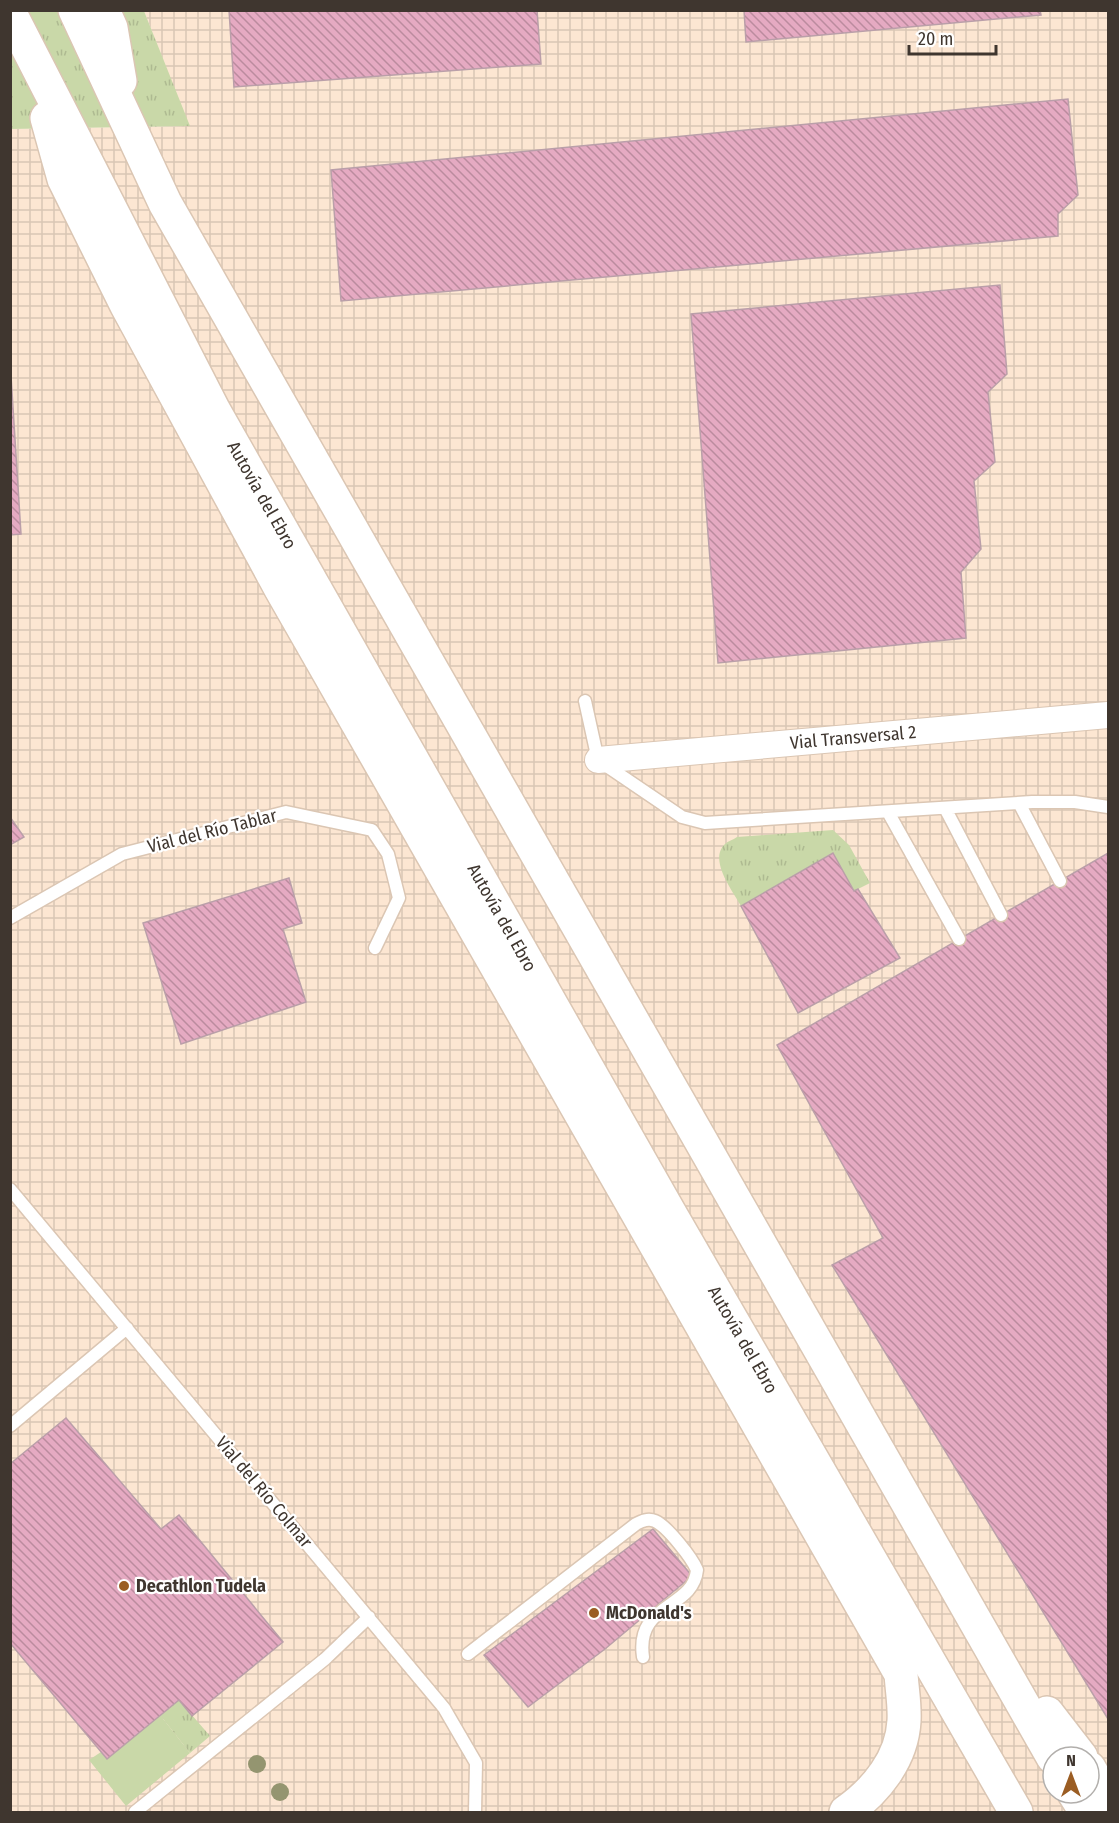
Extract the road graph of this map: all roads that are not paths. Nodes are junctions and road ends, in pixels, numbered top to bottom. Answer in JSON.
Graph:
{"nodes":[{"id":1,"x":75,"y":10,"type":"edge"},
{"id":2,"x":103,"y":10,"type":"edge"},
{"id":3,"x":10,"y":13,"type":"edge"},
{"id":4,"x":31,"y":56,"type":"junction"},
{"id":5,"x":126,"y":121,"type":"junction"},
{"id":6,"x":585,"y":701,"type":"dead end"},
{"id":7,"x":1108,"y":715,"type":"edge"},
{"id":8,"x":598,"y":760,"type":"junction"},
{"id":9,"x":1019,"y":803,"type":"junction"},
{"id":10,"x":1106,"y":805,"type":"edge"},
{"id":11,"x":945,"y":808,"type":"junction"},
{"id":12,"x":888,"y":812,"type":"junction"},
{"id":13,"x":1060,"y":881,"type":"dead end"},
{"id":14,"x":1001,"y":915,"type":"dead end"},
{"id":15,"x":10,"y":918,"type":"edge"},
{"id":16,"x":959,"y":939,"type":"dead end"},
{"id":17,"x":375,"y":948,"type":"dead end"},
{"id":18,"x":10,"y":1190,"type":"edge"},
{"id":19,"x":127,"y":1329,"type":"junction"},
{"id":20,"x":10,"y":1426,"type":"edge"},
{"id":21,"x":969,"y":1611,"type":"junction"},
{"id":22,"x":369,"y":1617,"type":"junction"},
{"id":23,"x":468,"y":1654,"type":"dead end"},
{"id":24,"x":643,"y":1657,"type":"dead end"},
{"id":25,"x":1046,"y":1745,"type":"edge"},
{"id":26,"x":1072,"y":1745,"type":"edge"},
{"id":27,"x":135,"y":1812,"type":"edge"},
{"id":28,"x":475,"y":1812,"type":"edge"},
{"id":29,"x":846,"y":1812,"type":"edge"},
{"id":30,"x":1016,"y":1812,"type":"edge"}],
"edges":[{"from":1,"to":5,"type":"highway"},
{"from":2,"to":5,"type":"highway"},
{"from":3,"to":4,"type":"highway","name":"Autovía del Ebro"},
{"from":4,"to":29,"type":"highway"},
{"from":4,"to":30,"type":"highway","name":"Autovía del Ebro"},
{"from":5,"to":21,"type":"highway"},
{"from":6,"to":8,"type":"lane"},
{"from":7,"to":8,"type":"street","name":"Vial Transversal 2"},
{"from":8,"to":12,"type":"lane"},
{"from":9,"to":10,"type":"lane"},
{"from":9,"to":11,"type":"lane"},
{"from":9,"to":13,"type":"lane"},
{"from":11,"to":12,"type":"lane"},
{"from":11,"to":14,"type":"lane"},
{"from":12,"to":16,"type":"lane"},
{"from":15,"to":17,"type":"lane","name":"Vial del Río Tablar"},
{"from":18,"to":19,"type":"lane","name":"Vial del Río Colmar"},
{"from":19,"to":20,"type":"lane"},
{"from":19,"to":22,"type":"lane","name":"Vial del Río Colmar"},
{"from":21,"to":25,"type":"highway"},
{"from":21,"to":26,"type":"highway"},
{"from":22,"to":27,"type":"lane"},
{"from":22,"to":28,"type":"lane","name":"Vial del Río Colmar"},
{"from":23,"to":24,"type":"lane"}]}
